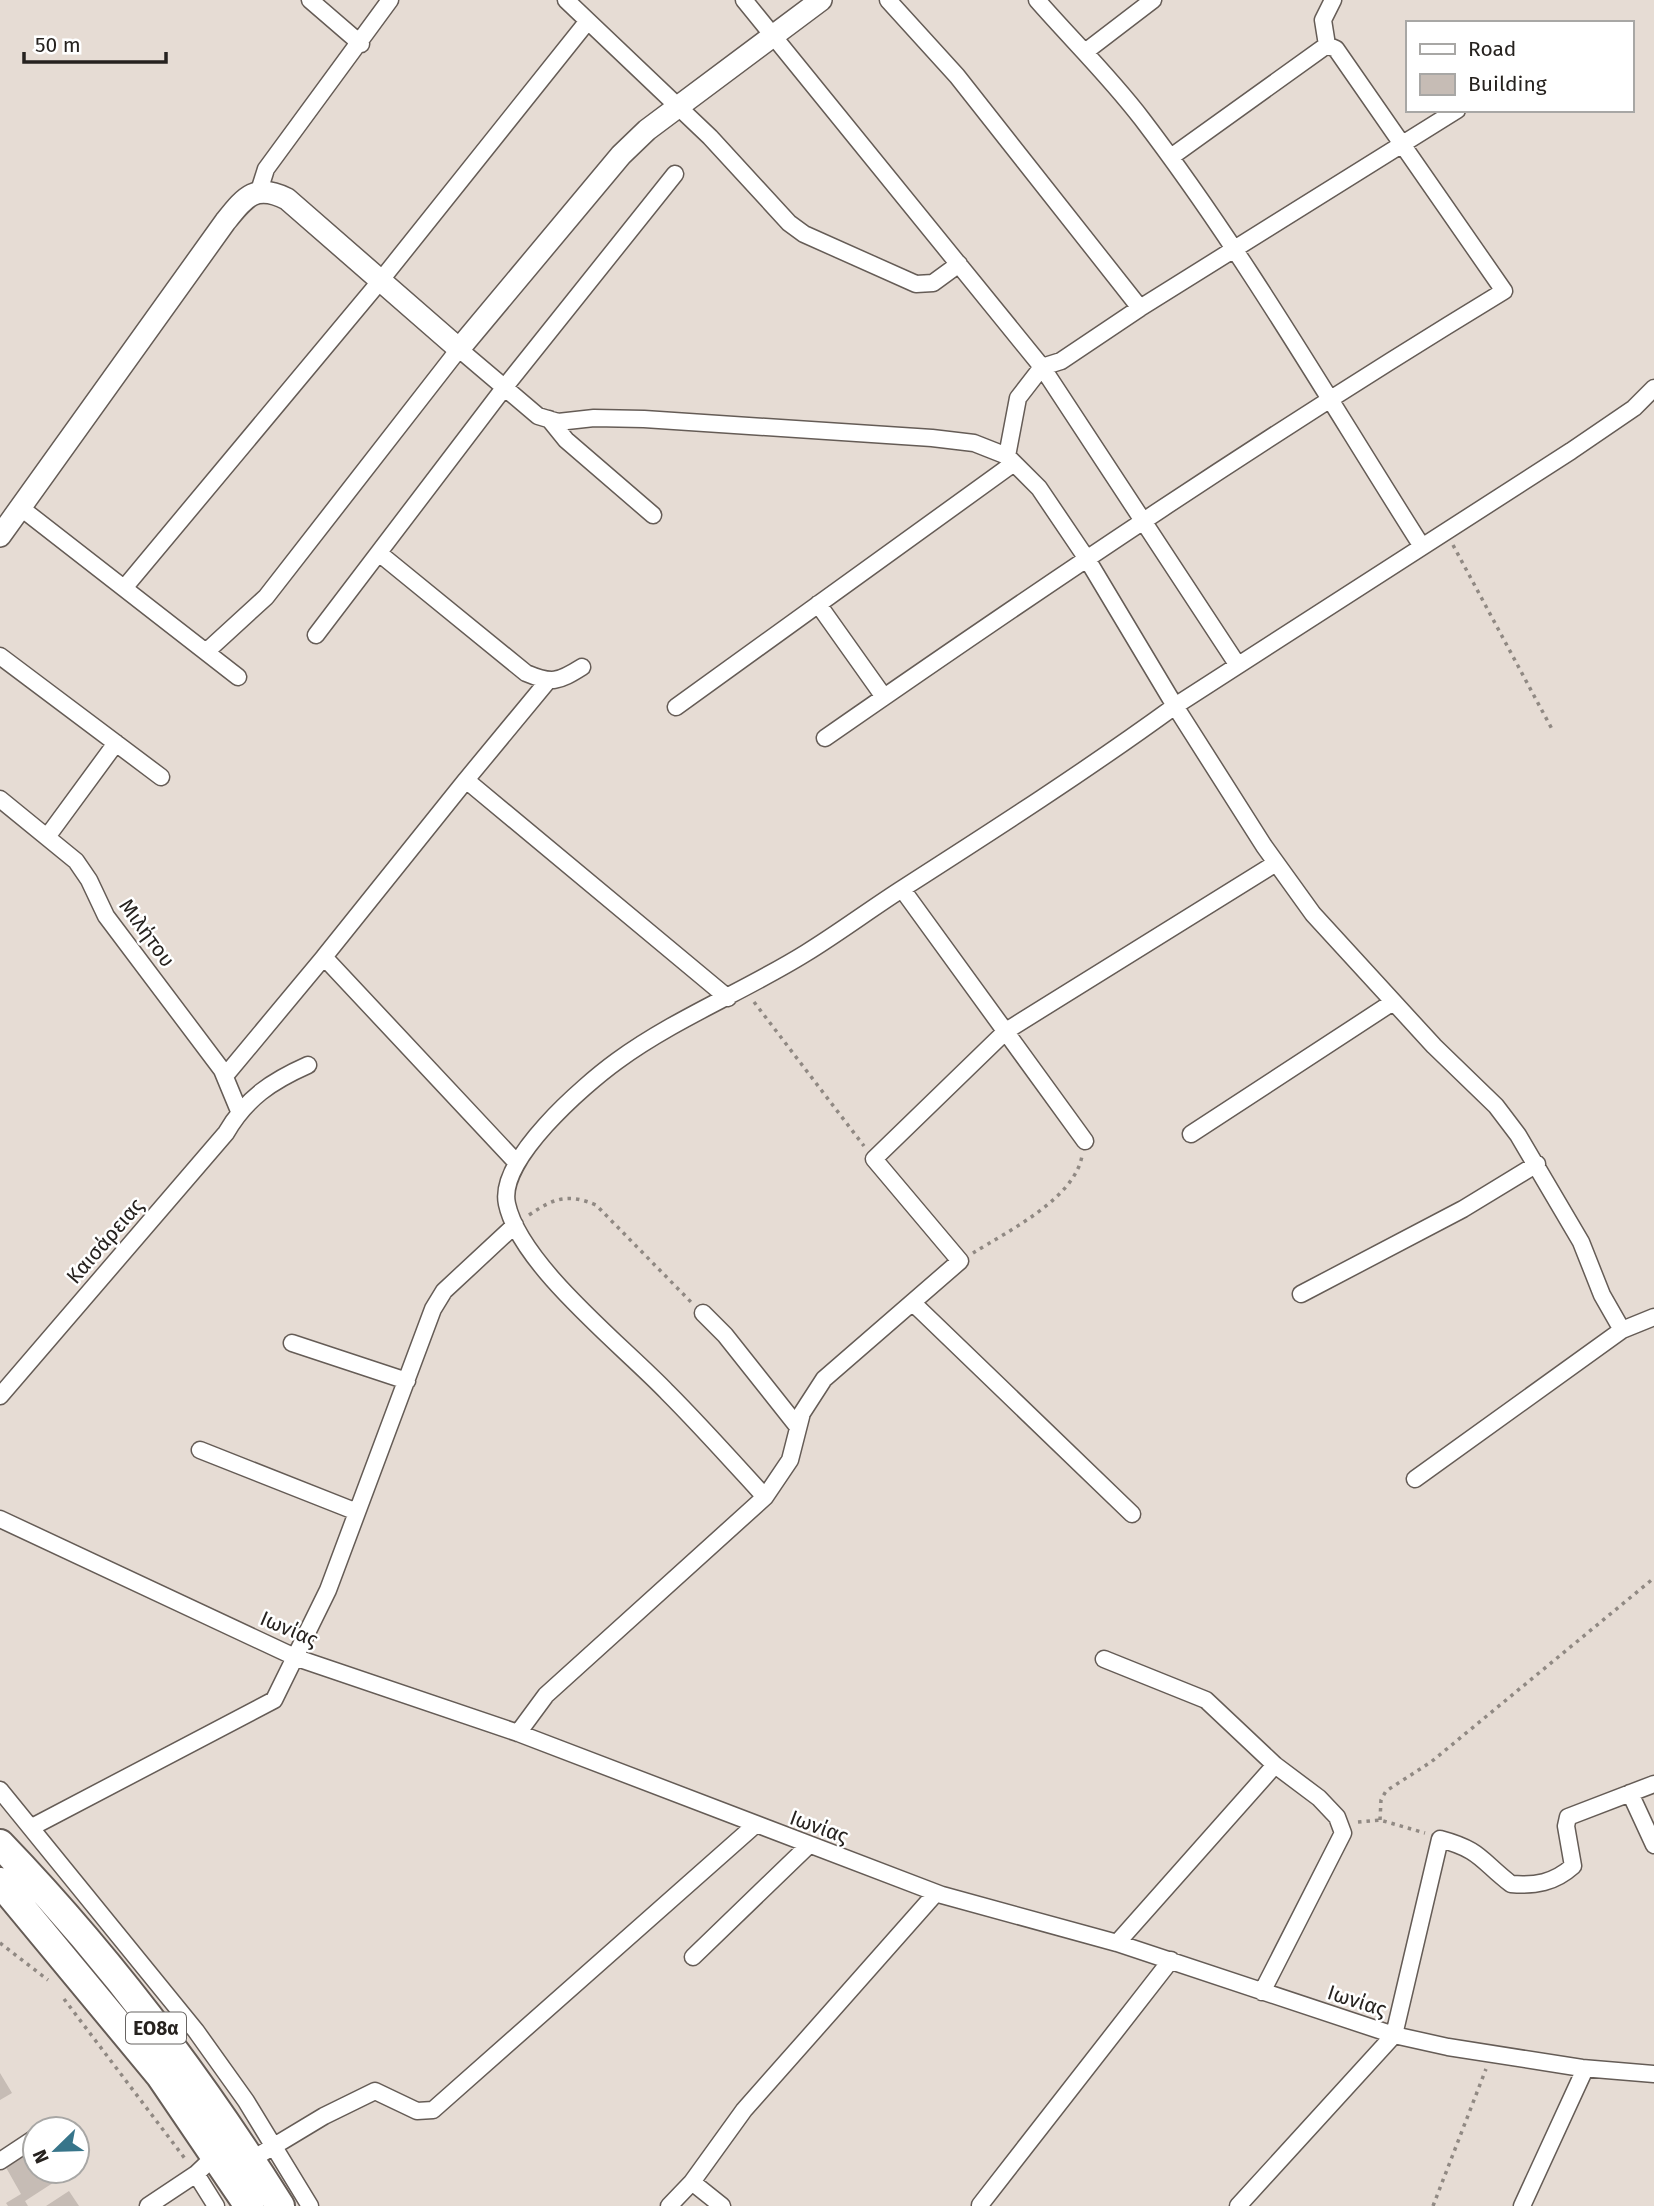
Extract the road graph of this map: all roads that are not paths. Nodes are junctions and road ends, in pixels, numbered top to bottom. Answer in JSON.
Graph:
{"nodes":[{"id":1,"x":310,"y":0,"type":"edge"},
{"id":2,"x":390,"y":0,"type":"edge"},
{"id":3,"x":566,"y":0,"type":"edge"},
{"id":4,"x":744,"y":0,"type":"edge"},
{"id":5,"x":821,"y":0,"type":"edge"},
{"id":6,"x":888,"y":0,"type":"edge"},
{"id":7,"x":1037,"y":0,"type":"edge"},
{"id":8,"x":1153,"y":0,"type":"edge"},
{"id":9,"x":1333,"y":0,"type":"edge"},
{"id":10,"x":587,"y":22,"type":"junction"},
{"id":11,"x":773,"y":36,"type":"junction"},
{"id":12,"x":361,"y":44,"type":"junction"},
{"id":13,"x":1327,"y":44,"type":"junction"},
{"id":14,"x":1085,"y":52,"type":"junction"},
{"id":15,"x":677,"y":105,"type":"junction"},
{"id":16,"x":1454,"y":112,"type":"edge"},
{"id":17,"x":1402,"y":145,"type":"junction"},
{"id":18,"x":1171,"y":157,"type":"junction"},
{"id":19,"x":674,"y":174,"type":"dead end"},
{"id":20,"x":259,"y":191,"type":"junction"},
{"id":21,"x":1234,"y":249,"type":"junction"},
{"id":22,"x":959,"y":264,"type":"junction"},
{"id":23,"x":381,"y":279,"type":"junction"},
{"id":24,"x":1140,"y":308,"type":"junction"},
{"id":25,"x":459,"y":349,"type":"junction"},
{"id":26,"x":1042,"y":367,"type":"junction"},
{"id":27,"x":504,"y":388,"type":"junction"},
{"id":28,"x":1654,"y":388,"type":"edge"},
{"id":29,"x":1327,"y":398,"type":"junction"},
{"id":30,"x":549,"y":419,"type":"junction"},
{"id":31,"x":1010,"y":459,"type":"junction"},
{"id":32,"x":21,"y":508,"type":"junction"},
{"id":33,"x":653,"y":514,"type":"dead end"},
{"id":34,"x":1143,"y":519,"type":"junction"},
{"id":35,"x":0,"y":536,"type":"edge"},
{"id":36,"x":1420,"y":545,"type":"junction"},
{"id":37,"x":380,"y":554,"type":"junction"},
{"id":38,"x":1087,"y":559,"type":"junction"},
{"id":39,"x":125,"y":587,"type":"junction"},
{"id":40,"x":818,"y":604,"type":"junction"},
{"id":41,"x":316,"y":635,"type":"dead end"},
{"id":42,"x":207,"y":651,"type":"junction"},
{"id":43,"x":0,"y":656,"type":"edge"},
{"id":44,"x":1237,"y":664,"type":"junction"},
{"id":45,"x":582,"y":667,"type":"dead end"},
{"id":46,"x":238,"y":677,"type":"dead end"},
{"id":47,"x":547,"y":682,"type":"junction"},
{"id":48,"x":884,"y":697,"type":"junction"},
{"id":49,"x":1175,"y":706,"type":"junction"},
{"id":50,"x":676,"y":707,"type":"dead end"},
{"id":51,"x":825,"y":738,"type":"dead end"},
{"id":52,"x":116,"y":743,"type":"junction"},
{"id":53,"x":161,"y":777,"type":"dead end"},
{"id":54,"x":466,"y":780,"type":"junction"},
{"id":55,"x":0,"y":799,"type":"edge"},
{"id":56,"x":47,"y":836,"type":"junction"},
{"id":57,"x":1276,"y":863,"type":"junction"},
{"id":58,"x":902,"y":889,"type":"junction"},
{"id":59,"x":324,"y":957,"type":"junction"},
{"id":60,"x":728,"y":998,"type":"junction"},
{"id":61,"x":1393,"y":1002,"type":"junction"},
{"id":62,"x":1006,"y":1031,"type":"junction"},
{"id":63,"x":308,"y":1065,"type":"dead end"},
{"id":64,"x":225,"y":1076,"type":"junction"},
{"id":65,"x":239,"y":1111,"type":"junction"},
{"id":66,"x":1191,"y":1134,"type":"dead end"},
{"id":67,"x":1085,"y":1141,"type":"road end"},
{"id":68,"x":517,"y":1163,"type":"junction"},
{"id":69,"x":1537,"y":1164,"type":"junction"},
{"id":70,"x":515,"y":1225,"type":"junction"},
{"id":71,"x":1301,"y":1294,"type":"dead end"},
{"id":72,"x":913,"y":1303,"type":"junction"},
{"id":73,"x":703,"y":1313,"type":"road end"},
{"id":74,"x":1654,"y":1317,"type":"edge"},
{"id":75,"x":1622,"y":1330,"type":"junction"},
{"id":76,"x":292,"y":1343,"type":"dead end"},
{"id":77,"x":407,"y":1381,"type":"junction"},
{"id":78,"x":0,"y":1396,"type":"edge"},
{"id":79,"x":798,"y":1427,"type":"junction"},
{"id":80,"x":200,"y":1450,"type":"dead end"},
{"id":81,"x":1415,"y":1479,"type":"dead end"},
{"id":82,"x":765,"y":1497,"type":"junction"},
{"id":83,"x":357,"y":1513,"type":"junction"},
{"id":84,"x":1132,"y":1514,"type":"dead end"},
{"id":85,"x":0,"y":1519,"type":"edge"},
{"id":86,"x":297,"y":1658,"type":"junction"},
{"id":87,"x":1104,"y":1659,"type":"dead end"},
{"id":88,"x":518,"y":1733,"type":"junction"},
{"id":89,"x":1275,"y":1765,"type":"junction"},
{"id":90,"x":1654,"y":1784,"type":"edge"},
{"id":91,"x":0,"y":1790,"type":"edge"},
{"id":92,"x":1630,"y":1793,"type":"junction"},
{"id":93,"x":32,"y":1826,"type":"junction"},
{"id":94,"x":754,"y":1826,"type":"junction"},
{"id":95,"x":0,"y":1844,"type":"edge"},
{"id":96,"x":1654,"y":1845,"type":"edge"},
{"id":97,"x":808,"y":1846,"type":"junction"},
{"id":98,"x":0,"y":1882,"type":"edge"},
{"id":99,"x":936,"y":1893,"type":"junction"},
{"id":100,"x":99,"y":1911,"type":"junction"},
{"id":101,"x":79,"y":1931,"type":"junction"},
{"id":102,"x":1116,"y":1943,"type":"junction"},
{"id":103,"x":693,"y":1957,"type":"dead end"},
{"id":104,"x":1171,"y":1960,"type":"junction"},
{"id":105,"x":1262,"y":1992,"type":"junction"},
{"id":106,"x":1394,"y":2035,"type":"junction"},
{"id":107,"x":1585,"y":2069,"type":"junction"},
{"id":108,"x":1654,"y":2074,"type":"edge"},
{"id":109,"x":21,"y":2147,"type":"edge"},
{"id":110,"x":263,"y":2153,"type":"junction"},
{"id":111,"x":216,"y":2155,"type":"junction"},
{"id":112,"x":0,"y":2161,"type":"edge"},
{"id":113,"x":196,"y":2174,"type":"junction"},
{"id":114,"x":692,"y":2182,"type":"junction"},
{"id":115,"x":980,"y":2204,"type":"edge"},
{"id":116,"x":148,"y":2206,"type":"edge"},
{"id":117,"x":216,"y":2206,"type":"edge"},
{"id":118,"x":250,"y":2206,"type":"edge"},
{"id":119,"x":280,"y":2206,"type":"edge"},
{"id":120,"x":310,"y":2206,"type":"edge"},
{"id":121,"x":669,"y":2206,"type":"edge"},
{"id":122,"x":722,"y":2206,"type":"edge"},
{"id":123,"x":1238,"y":2206,"type":"edge"},
{"id":124,"x":1522,"y":2206,"type":"edge"}],
"edges":[{"from":1,"to":12,"type":"street"},
{"from":2,"to":12,"type":"street"},
{"from":3,"to":10,"type":"street"},
{"from":4,"to":11,"type":"street"},
{"from":5,"to":11,"type":"street"},
{"from":6,"to":24,"type":"street"},
{"from":7,"to":14,"type":"street"},
{"from":8,"to":14,"type":"street"},
{"from":9,"to":13,"type":"street"},
{"from":10,"to":15,"type":"street"},
{"from":10,"to":23,"type":"street"},
{"from":11,"to":15,"type":"street"},
{"from":11,"to":22,"type":"street"},
{"from":12,"to":20,"type":"street"},
{"from":13,"to":17,"type":"street"},
{"from":13,"to":18,"type":"street"},
{"from":14,"to":18,"type":"street"},
{"from":15,"to":22,"type":"street"},
{"from":15,"to":25,"type":"street"},
{"from":16,"to":17,"type":"street"},
{"from":17,"to":21,"type":"street"},
{"from":17,"to":29,"type":"street"},
{"from":18,"to":21,"type":"street"},
{"from":19,"to":27,"type":"street"},
{"from":20,"to":23,"type":"street"},
{"from":20,"to":32,"type":"street"},
{"from":21,"to":24,"type":"street"},
{"from":21,"to":29,"type":"street"},
{"from":22,"to":26,"type":"street"},
{"from":23,"to":25,"type":"street"},
{"from":23,"to":39,"type":"street"},
{"from":24,"to":26,"type":"street"},
{"from":25,"to":27,"type":"street"},
{"from":25,"to":42,"type":"street"},
{"from":26,"to":31,"type":"street"},
{"from":26,"to":34,"type":"street"},
{"from":27,"to":30,"type":"street"},
{"from":27,"to":37,"type":"street"},
{"from":28,"to":36,"type":"street"},
{"from":29,"to":34,"type":"street"},
{"from":29,"to":36,"type":"street"},
{"from":30,"to":31,"type":"street"},
{"from":30,"to":33,"type":"street"},
{"from":31,"to":38,"type":"street"},
{"from":31,"to":40,"type":"street"},
{"from":32,"to":35,"type":"street"},
{"from":32,"to":39,"type":"street"},
{"from":34,"to":38,"type":"street"},
{"from":34,"to":44,"type":"street"},
{"from":36,"to":44,"type":"street"},
{"from":37,"to":41,"type":"street"},
{"from":37,"to":47,"type":"street"},
{"from":38,"to":48,"type":"street"},
{"from":38,"to":49,"type":"street"},
{"from":39,"to":42,"type":"street"},
{"from":40,"to":48,"type":"street"},
{"from":40,"to":50,"type":"street"},
{"from":42,"to":46,"type":"street"},
{"from":43,"to":52,"type":"street"},
{"from":44,"to":49,"type":"street"},
{"from":45,"to":47,"type":"street"},
{"from":47,"to":54,"type":"street"},
{"from":48,"to":51,"type":"street"},
{"from":49,"to":57,"type":"street"},
{"from":49,"to":58,"type":"street"},
{"from":52,"to":53,"type":"street"},
{"from":52,"to":56,"type":"street"},
{"from":54,"to":59,"type":"street"},
{"from":54,"to":60,"type":"street"},
{"from":55,"to":56,"type":"street","name":"Μιλήτου"},
{"from":56,"to":64,"type":"street","name":"Μιλήτου"},
{"from":57,"to":61,"type":"street"},
{"from":57,"to":62,"type":"street"},
{"from":58,"to":60,"type":"street"},
{"from":58,"to":62,"type":"street"},
{"from":59,"to":64,"type":"street"},
{"from":59,"to":68,"type":"street"},
{"from":60,"to":68,"type":"street"},
{"from":61,"to":66,"type":"street"},
{"from":61,"to":69,"type":"street"},
{"from":62,"to":67,"type":"street"},
{"from":62,"to":72,"type":"street"},
{"from":63,"to":65,"type":"street","name":"Καισάρειας"},
{"from":64,"to":65,"type":"street","name":"Μιλήτου"},
{"from":65,"to":78,"type":"street","name":"Καισάρειας"},
{"from":68,"to":70,"type":"street"},
{"from":69,"to":71,"type":"street"},
{"from":69,"to":75,"type":"street"},
{"from":70,"to":77,"type":"street"},
{"from":70,"to":82,"type":"street"},
{"from":72,"to":79,"type":"street"},
{"from":72,"to":84,"type":"street"},
{"from":73,"to":79,"type":"street"},
{"from":74,"to":75,"type":"street"},
{"from":75,"to":81,"type":"street"},
{"from":76,"to":77,"type":"street"},
{"from":77,"to":83,"type":"street"},
{"from":79,"to":82,"type":"street"},
{"from":80,"to":83,"type":"street"},
{"from":82,"to":88,"type":"street"},
{"from":83,"to":86,"type":"street"},
{"from":85,"to":86,"type":"street","name":"Ιωνίας"},
{"from":86,"to":88,"type":"street","name":"Ιωνίας"},
{"from":86,"to":93,"type":"street"},
{"from":87,"to":89,"type":"street"},
{"from":88,"to":94,"type":"street","name":"Ιωνίας"},
{"from":89,"to":102,"type":"street"},
{"from":89,"to":105,"type":"street"},
{"from":90,"to":92,"type":"street"},
{"from":91,"to":93,"type":"street"},
{"from":92,"to":96,"type":"street"},
{"from":92,"to":106,"type":"street"},
{"from":93,"to":100,"type":"street"},
{"from":94,"to":97,"type":"street","name":"Ιωνίας"},
{"from":94,"to":110,"type":"street"},
{"from":95,"to":101,"type":"highway","number":"ΕΟ8α"},
{"from":97,"to":99,"type":"street","name":"Ιωνίας"},
{"from":97,"to":103,"type":"street"},
{"from":98,"to":111,"type":"highway","number":"ΕΟ8α"},
{"from":99,"to":102,"type":"street","name":"Ιωνίας"},
{"from":99,"to":114,"type":"street"},
{"from":100,"to":101,"type":"street"},
{"from":100,"to":110,"type":"street"},
{"from":101,"to":110,"type":"highway","number":"ΕΟ8α"},
{"from":102,"to":104,"type":"street","name":"Ιωνίας"},
{"from":104,"to":105,"type":"street","name":"Ιωνίας"},
{"from":104,"to":115,"type":"street"},
{"from":105,"to":106,"type":"street","name":"Ιωνίας"},
{"from":106,"to":107,"type":"street","name":"Ιωνίας"},
{"from":106,"to":123,"type":"street"},
{"from":107,"to":108,"type":"street","name":"Ιωνίας"},
{"from":107,"to":124,"type":"street"},
{"from":109,"to":112,"type":"street"},
{"from":110,"to":119,"type":"highway","number":"ΕΟ8α"},
{"from":110,"to":120,"type":"street"},
{"from":111,"to":113,"type":"street"},
{"from":111,"to":118,"type":"highway","number":"ΕΟ8α"},
{"from":113,"to":116,"type":"street"},
{"from":113,"to":117,"type":"street"},
{"from":114,"to":121,"type":"street"},
{"from":114,"to":122,"type":"street"}]}
